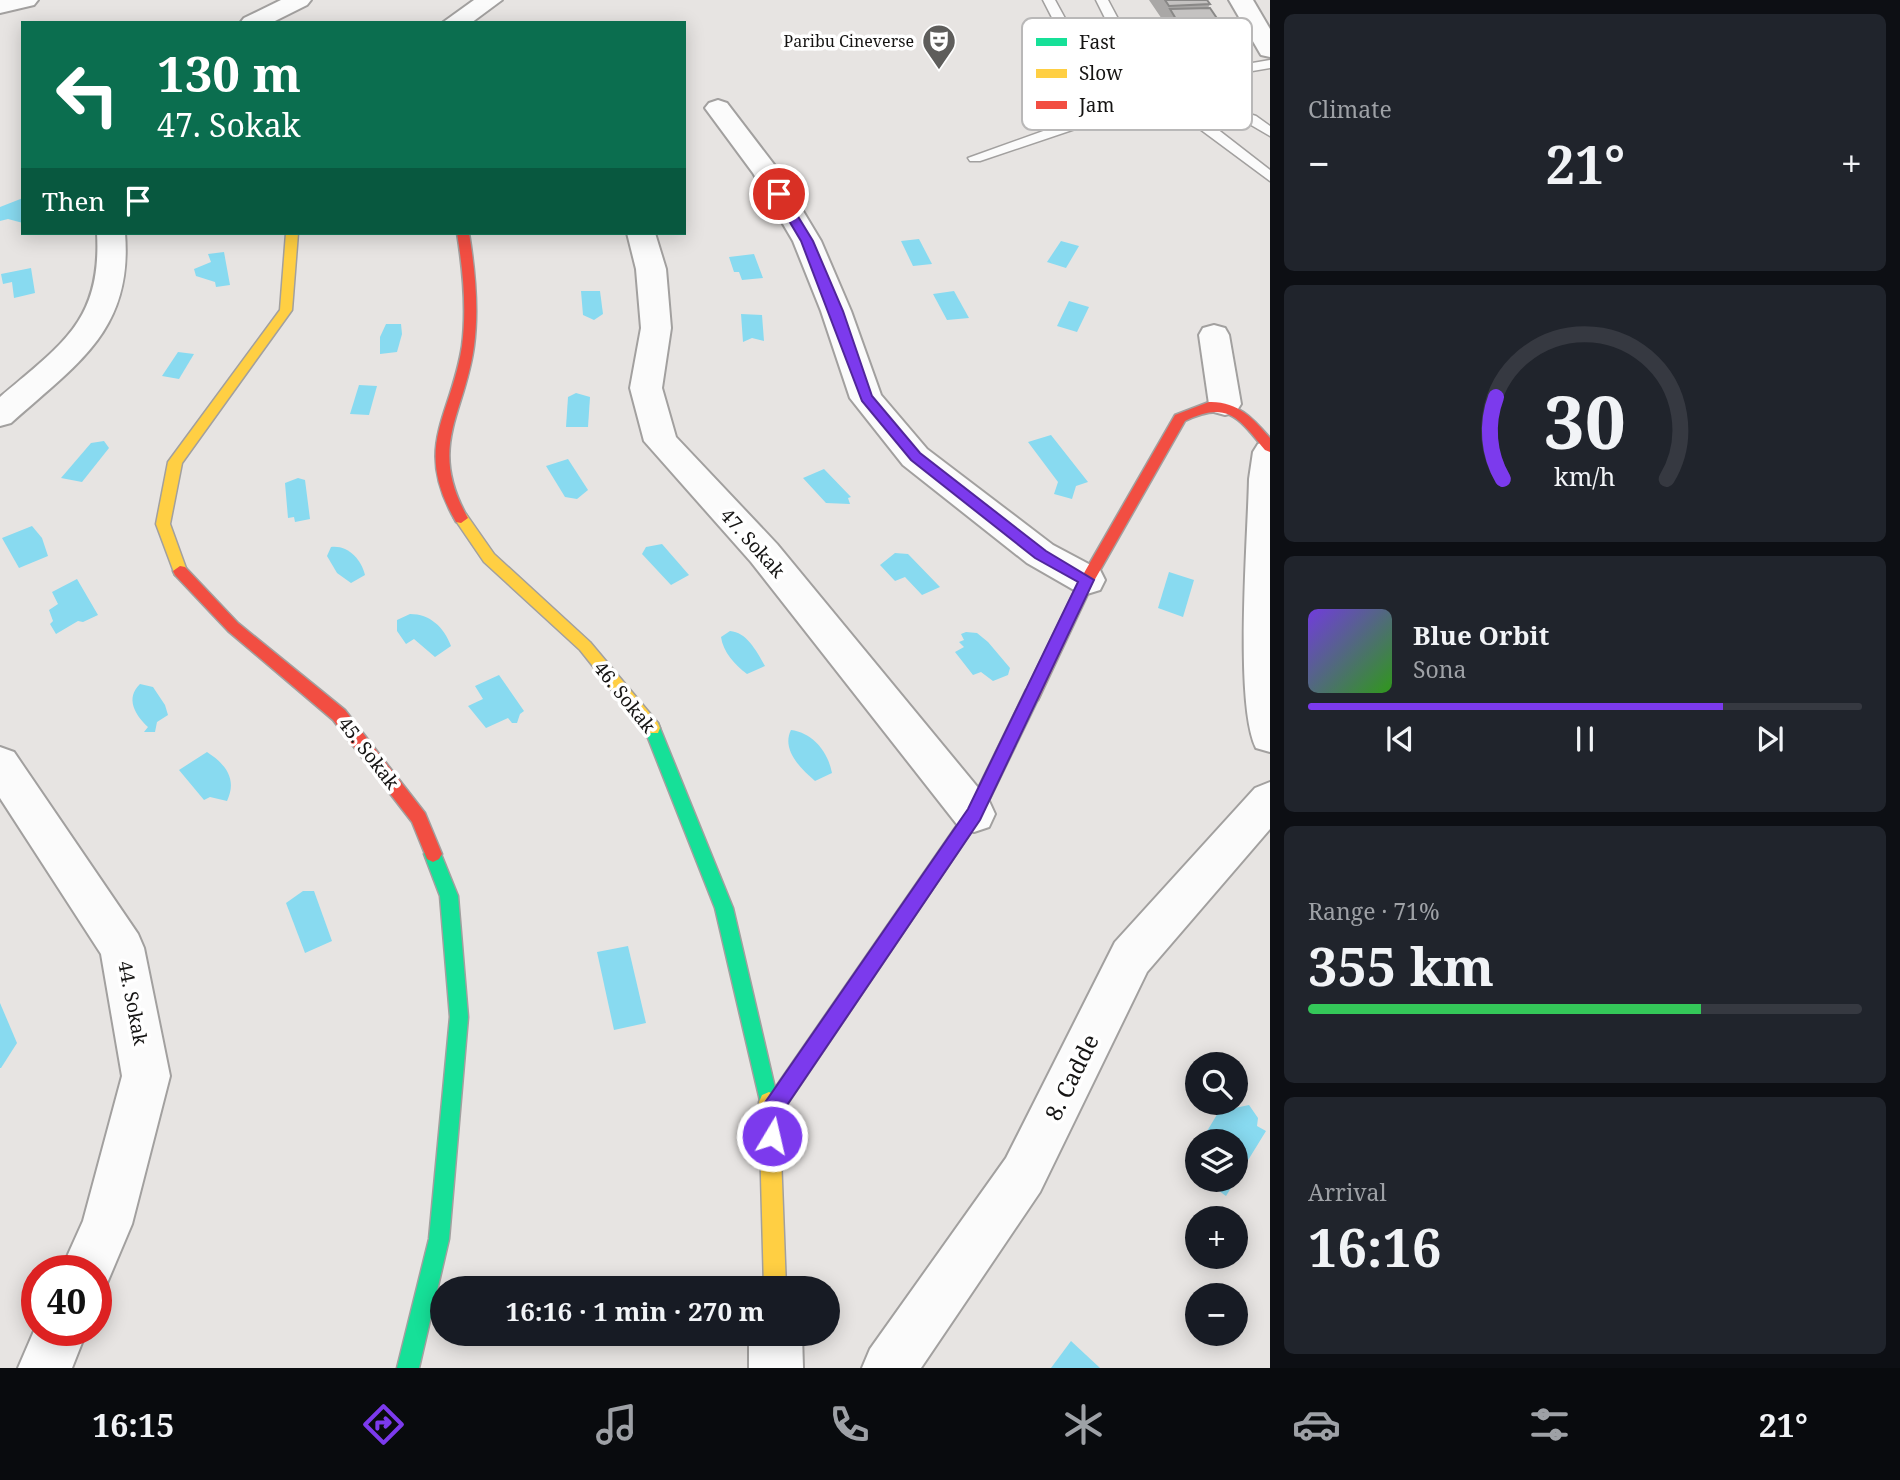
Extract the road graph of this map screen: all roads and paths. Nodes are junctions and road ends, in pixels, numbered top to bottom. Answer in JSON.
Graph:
{"nodes":[{"id":1,"x":26,"y":0,"type":"edge"},
{"id":2,"x":299,"y":0,"type":"edge"},
{"id":3,"x":490,"y":0,"type":"edge"},
{"id":4,"x":1049,"y":0,"type":"edge"},
{"id":5,"x":1102,"y":0,"type":"edge"},
{"id":6,"x":1241,"y":0,"type":"edge"},
{"id":7,"x":0,"y":6,"type":"edge"},
{"id":8,"x":1058,"y":18,"type":"edge"},
{"id":9,"x":1111,"y":18,"type":"edge"},
{"id":10,"x":1251,"y":18,"type":"edge"},
{"id":11,"x":1252,"y":19,"type":"edge"},
{"id":12,"x":256,"y":21,"type":"edge"},
{"id":13,"x":457,"y":21,"type":"edge"},
{"id":14,"x":1270,"y":50,"type":"edge"},
{"id":15,"x":1270,"y":64,"type":"edge"},
{"id":16,"x":1252,"y":67,"type":"edge"},
{"id":17,"x":718,"y":108,"type":"dead end"},
{"id":18,"x":1252,"y":120,"type":"edge"},
{"id":19,"x":1058,"y":130,"type":"edge"},
{"id":20,"x":1209,"y":130,"type":"edge"},
{"id":21,"x":1270,"y":132,"type":"edge"},
{"id":22,"x":975,"y":158,"type":"dead end"},
{"id":23,"x":1270,"y":177,"type":"edge"},
{"id":24,"x":111,"y":235,"type":"edge"},
{"id":25,"x":292,"y":235,"type":"edge"},
{"id":26,"x":463,"y":235,"type":"edge"},
{"id":27,"x":642,"y":235,"type":"edge"},
{"id":28,"x":1214,"y":335,"type":"dead end"},
{"id":29,"x":1226,"y":404,"type":"junction"},
{"id":30,"x":0,"y":415,"type":"edge"},
{"id":31,"x":1270,"y":447,"type":"edge"},
{"id":32,"x":1270,"y":453,"type":"edge"},
{"id":33,"x":1087,"y":580,"type":"junction"},
{"id":34,"x":1270,"y":736,"type":"edge"},
{"id":35,"x":0,"y":764,"type":"edge"},
{"id":36,"x":1270,"y":800,"type":"edge"},
{"id":37,"x":974,"y":814,"type":"junction"},
{"id":38,"x":771,"y":1111,"type":"junction"},
{"id":39,"x":94,"y":1255,"type":"edge"},
{"id":40,"x":775,"y":1276,"type":"edge"},
{"id":41,"x":54,"y":1346,"type":"edge"},
{"id":42,"x":776,"y":1346,"type":"edge"},
{"id":43,"x":45,"y":1368,"type":"edge"},
{"id":44,"x":408,"y":1368,"type":"edge"},
{"id":45,"x":776,"y":1368,"type":"edge"},
{"id":46,"x":889,"y":1368,"type":"edge"}],
"edges":[{"from":1,"to":7,"type":"street"},
{"from":2,"to":12,"type":"street"},
{"from":3,"to":13,"type":"street"},
{"from":4,"to":8,"type":"lane"},
{"from":5,"to":9,"type":"lane"},
{"from":6,"to":10,"type":"street"},
{"from":11,"to":14,"type":"street"},
{"from":15,"to":16,"type":"lane"},
{"from":17,"to":33,"type":"street"},
{"from":18,"to":21,"type":"lane"},
{"from":19,"to":22,"type":"lane"},
{"from":20,"to":23,"type":"lane"},
{"from":24,"to":30,"type":"street"},
{"from":25,"to":44,"type":"street","name":"45. Sokak"},
{"from":26,"to":38,"type":"street","name":"46. Sokak"},
{"from":27,"to":37,"type":"street","name":"47. Sokak"},
{"from":28,"to":29,"type":"street"},
{"from":29,"to":31,"type":"street"},
{"from":29,"to":33,"type":"street"},
{"from":32,"to":34,"type":"street"},
{"from":33,"to":37,"type":"street"},
{"from":35,"to":39,"type":"street","name":"44. Sokak"},
{"from":36,"to":46,"type":"street","name":"8. Cadde"},
{"from":37,"to":38,"type":"street"},
{"from":38,"to":40,"type":"street","name":"46. Sokak"},
{"from":41,"to":43,"type":"street"},
{"from":42,"to":45,"type":"street"}]}
